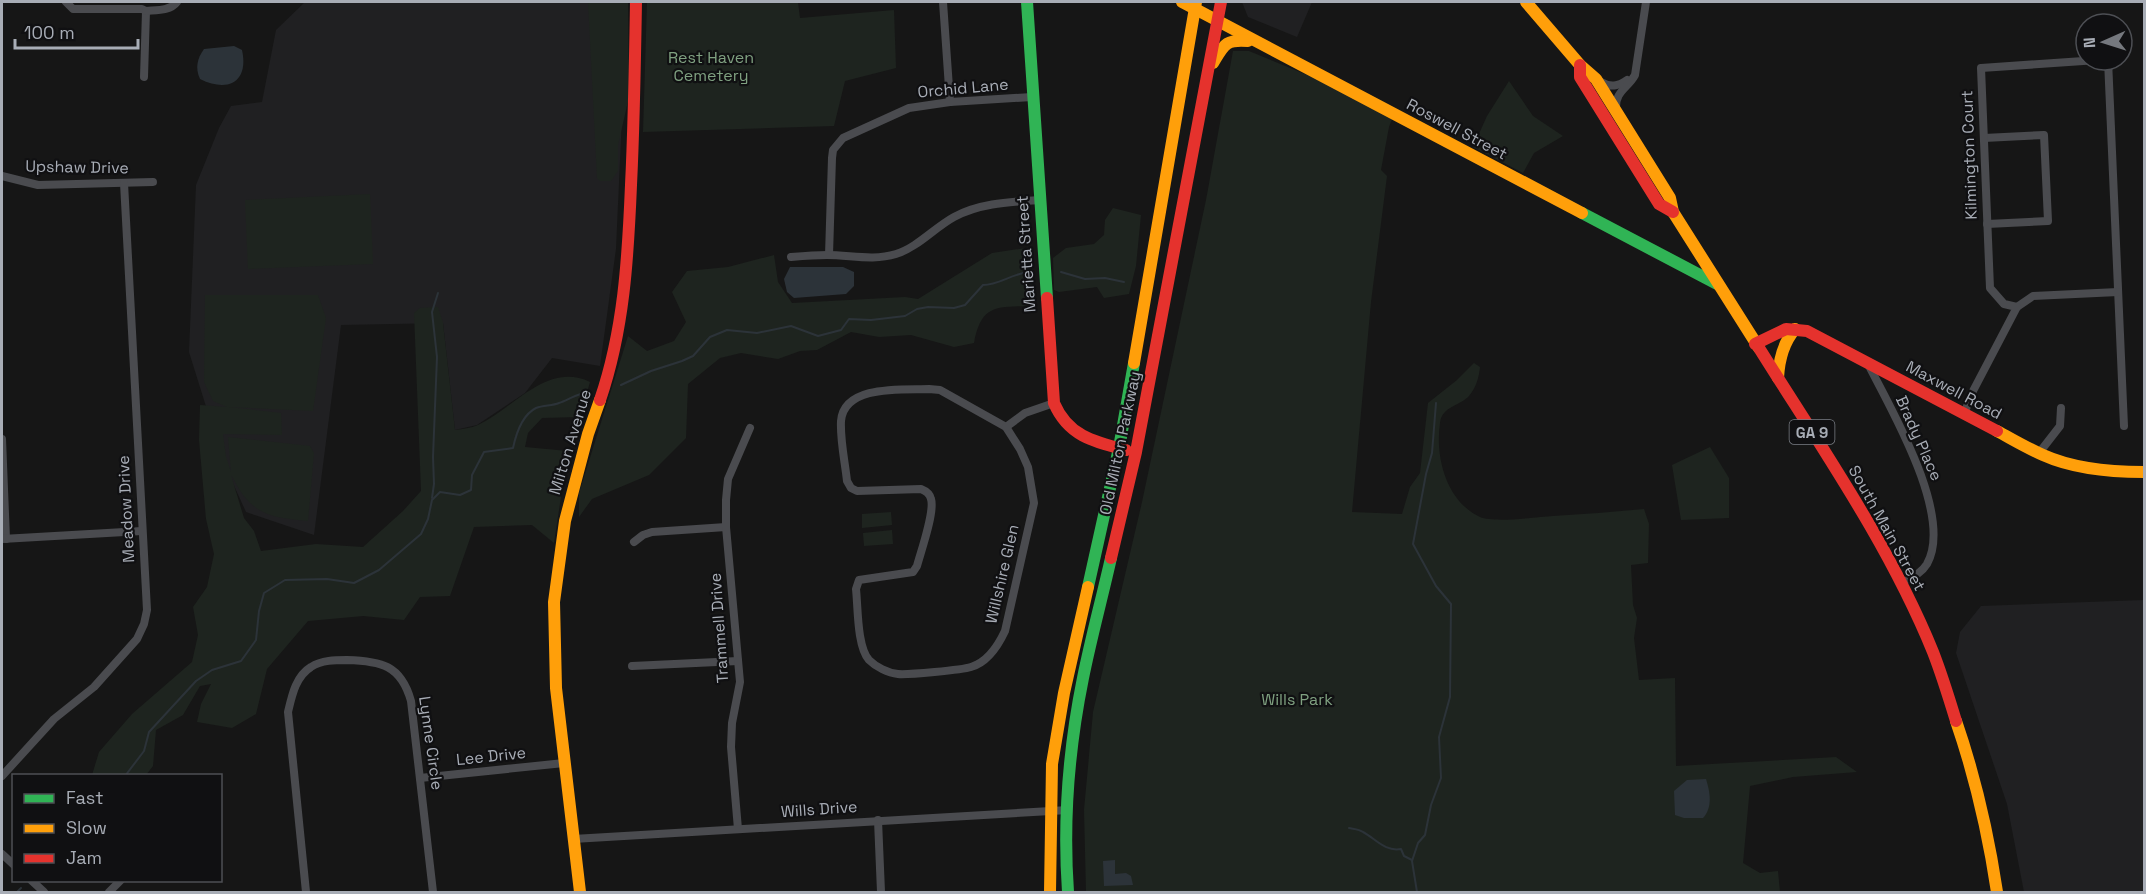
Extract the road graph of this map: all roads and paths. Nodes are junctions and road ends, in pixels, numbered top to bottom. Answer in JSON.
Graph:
{"nodes":[{"id":1,"x":66,"y":2,"type":"edge"},
{"id":2,"x":177,"y":2,"type":"edge"},
{"id":3,"x":636,"y":2,"type":"edge"},
{"id":4,"x":943,"y":2,"type":"edge"},
{"id":5,"x":1027,"y":2,"type":"edge"},
{"id":6,"x":1182,"y":2,"type":"edge"},
{"id":7,"x":1208,"y":2,"type":"edge"},
{"id":8,"x":1221,"y":2,"type":"edge"},
{"id":9,"x":1526,"y":2,"type":"edge"},
{"id":10,"x":1646,"y":2,"type":"edge"},
{"id":11,"x":1199,"y":8,"type":"edge"},
{"id":12,"x":146,"y":11,"type":"junction"},
{"id":13,"x":1216,"y":21,"type":"junction"},
{"id":14,"x":1256,"y":42,"type":"junction"},
{"id":15,"x":2074,"y":62,"type":"edge"},
{"id":16,"x":1580,"y":65,"type":"junction"},
{"id":17,"x":1207,"y":72,"type":"junction"},
{"id":18,"x":2109,"y":72,"type":"edge"},
{"id":19,"x":1635,"y":75,"type":"junction"},
{"id":20,"x":144,"y":77,"type":"dead end"},
{"id":21,"x":1596,"y":79,"type":"junction"},
{"id":22,"x":1032,"y":97,"type":"junction"},
{"id":23,"x":950,"y":102,"type":"junction"},
{"id":24,"x":1617,"y":112,"type":"junction"},
{"id":25,"x":1984,"y":138,"type":"junction"},
{"id":26,"x":2,"y":176,"type":"edge"},
{"id":27,"x":153,"y":182,"type":"dead end"},
{"id":28,"x":124,"y":183,"type":"junction"},
{"id":29,"x":1039,"y":200,"type":"junction"},
{"id":30,"x":1673,"y":212,"type":"junction"},
{"id":31,"x":1987,"y":224,"type":"junction"},
{"id":32,"x":829,"y":255,"type":"junction"},
{"id":33,"x":790,"y":257,"type":"dead end"},
{"id":34,"x":1717,"y":284,"type":"junction"},
{"id":35,"x":2118,"y":292,"type":"junction"},
{"id":36,"x":2017,"y":307,"type":"junction"},
{"id":37,"x":1796,"y":329,"type":"junction"},
{"id":38,"x":1755,"y":344,"type":"junction"},
{"id":39,"x":1868,"y":364,"type":"junction"},
{"id":40,"x":1778,"y":378,"type":"junction"},
{"id":41,"x":1054,"y":403,"type":"junction"},
{"id":42,"x":2061,"y":408,"type":"dead end"},
{"id":43,"x":1964,"y":414,"type":"junction"},
{"id":44,"x":2124,"y":426,"type":"dead end"},
{"id":45,"x":750,"y":428,"type":"dead end"},
{"id":46,"x":1006,"y":428,"type":"junction"},
{"id":47,"x":2,"y":439,"type":"edge"},
{"id":48,"x":1119,"y":448,"type":"junction"},
{"id":49,"x":1136,"y":452,"type":"junction"},
{"id":50,"x":2039,"y":453,"type":"junction"},
{"id":51,"x":2145,"y":472,"type":"edge"},
{"id":52,"x":726,"y":527,"type":"junction"},
{"id":53,"x":142,"y":531,"type":"junction"},
{"id":54,"x":4,"y":539,"type":"edge"},
{"id":55,"x":633,"y":542,"type":"dead end"},
{"id":56,"x":1901,"y":583,"type":"junction"},
{"id":57,"x":738,"y":661,"type":"junction"},
{"id":58,"x":632,"y":666,"type":"dead end"},
{"id":59,"x":564,"y":763,"type":"junction"},
{"id":60,"x":2,"y":776,"type":"edge"},
{"id":61,"x":420,"y":778,"type":"junction"},
{"id":62,"x":1068,"y":810,"type":"junction"},
{"id":63,"x":1050,"y":811,"type":"junction"},
{"id":64,"x":878,"y":820,"type":"junction"},
{"id":65,"x":738,"y":829,"type":"junction"},
{"id":66,"x":573,"y":839,"type":"junction"},
{"id":67,"x":306,"y":892,"type":"edge"},
{"id":68,"x":433,"y":892,"type":"edge"},
{"id":69,"x":580,"y":892,"type":"edge"},
{"id":70,"x":881,"y":892,"type":"edge"},
{"id":71,"x":1050,"y":892,"type":"edge"},
{"id":72,"x":1068,"y":892,"type":"edge"},
{"id":73,"x":1997,"y":892,"type":"edge"}],
"edges":[{"from":1,"to":12,"type":"street"},
{"from":2,"to":12,"type":"street"},
{"from":3,"to":59,"type":"main road","name":"Milton Avenue"},
{"from":4,"to":23,"type":"street"},
{"from":5,"to":22,"type":"main road","name":"Marietta Street"},
{"from":6,"to":11,"type":"main road","name":"Roswell Street"},
{"from":7,"to":11,"type":"main road","name":"Old Milton Parkway"},
{"from":8,"to":13,"type":"main road","name":"Old Milton Parkway"},
{"from":9,"to":16,"type":"main road","name":"South Main Street","number":"GA 9"},
{"from":10,"to":19,"type":"street"},
{"from":11,"to":13,"type":"main road","name":"Roswell Street"},
{"from":11,"to":48,"type":"main road","name":"Old Milton Parkway"},
{"from":12,"to":20,"type":"street"},
{"from":13,"to":14,"type":"main road","name":"Roswell Street"},
{"from":13,"to":17,"type":"main road","name":"Old Milton Parkway"},
{"from":14,"to":17,"type":"main road"},
{"from":14,"to":34,"type":"main road","name":"Roswell Street"},
{"from":15,"to":25,"type":"street","name":"Kilmington Court"},
{"from":16,"to":21,"type":"main road","name":"South Main Street","number":"GA 9"},
{"from":16,"to":30,"type":"main road","name":"South Main Street","number":"GA 9"},
{"from":17,"to":49,"type":"main road","name":"Old Milton Parkway"},
{"from":18,"to":35,"type":"street"},
{"from":19,"to":21,"type":"street"},
{"from":19,"to":24,"type":"street"},
{"from":21,"to":24,"type":"main road","name":"South Main Street","number":"GA 9"},
{"from":22,"to":23,"type":"street","name":"Orchid Lane"},
{"from":22,"to":29,"type":"main road","name":"Marietta Street"},
{"from":23,"to":32,"type":"street","name":"Orchid Lane"},
{"from":24,"to":30,"type":"main road","name":"South Main Street","number":"GA 9"},
{"from":25,"to":31,"type":"street","name":"Kilmington Court"},
{"from":25,"to":31,"type":"street"},
{"from":26,"to":28,"type":"street","name":"Upshaw Drive"},
{"from":27,"to":28,"type":"street","name":"Upshaw Drive"},
{"from":28,"to":53,"type":"street","name":"Meadow Drive"},
{"from":29,"to":32,"type":"street"},
{"from":29,"to":41,"type":"main road","name":"Marietta Street"},
{"from":30,"to":34,"type":"main road","name":"South Main Street","number":"GA 9"},
{"from":31,"to":36,"type":"street","name":"Kilmington Court"},
{"from":32,"to":33,"type":"street"},
{"from":34,"to":38,"type":"main road","name":"South Main Street","number":"GA 9"},
{"from":35,"to":36,"type":"street"},
{"from":35,"to":44,"type":"street"},
{"from":36,"to":43,"type":"street"},
{"from":37,"to":38,"type":"main road"},
{"from":37,"to":39,"type":"main road","name":"Maxwell Road"},
{"from":37,"to":40,"type":"main road"},
{"from":38,"to":40,"type":"main road","name":"South Main Street","number":"GA 9"},
{"from":39,"to":43,"type":"main road","name":"Maxwell Road"},
{"from":39,"to":56,"type":"street","name":"Brady Place"},
{"from":40,"to":56,"type":"main road","name":"South Main Street","number":"GA 9"},
{"from":41,"to":46,"type":"street"},
{"from":41,"to":48,"type":"main road","name":"Marietta Street"},
{"from":42,"to":50,"type":"street"},
{"from":43,"to":50,"type":"main road","name":"Maxwell Road"},
{"from":45,"to":52,"type":"street","name":"Trammell Drive"},
{"from":46,"to":46,"type":"street","name":"Willshire Glen"},
{"from":47,"to":54,"type":"street"},
{"from":48,"to":49,"type":"main road","name":"Marietta Street"},
{"from":48,"to":63,"type":"main road","name":"Old Milton Parkway"},
{"from":49,"to":62,"type":"main road","name":"Old Milton Parkway"},
{"from":50,"to":51,"type":"main road","name":"Maxwell Road"},
{"from":52,"to":55,"type":"street"},
{"from":52,"to":57,"type":"street","name":"Trammell Drive"},
{"from":53,"to":54,"type":"street"},
{"from":53,"to":60,"type":"street","name":"Meadow Drive"},
{"from":56,"to":73,"type":"main road","name":"South Main Street","number":"GA 9"},
{"from":57,"to":58,"type":"street"},
{"from":57,"to":65,"type":"street","name":"Trammell Drive"},
{"from":59,"to":61,"type":"street","name":"Lee Drive"},
{"from":59,"to":66,"type":"main road","name":"Milton Avenue"},
{"from":61,"to":67,"type":"street","name":"Lynne Circle"},
{"from":61,"to":68,"type":"street","name":"Lynne Circle"},
{"from":62,"to":63,"type":"street","name":"Wills Drive"},
{"from":62,"to":72,"type":"main road","name":"Old Milton Parkway"},
{"from":63,"to":64,"type":"street","name":"Wills Drive"},
{"from":63,"to":71,"type":"main road","name":"Old Milton Parkway"},
{"from":64,"to":65,"type":"street","name":"Wills Drive"},
{"from":64,"to":70,"type":"street"},
{"from":65,"to":66,"type":"street","name":"Wills Drive"},
{"from":66,"to":69,"type":"main road","name":"Milton Avenue"}]}
